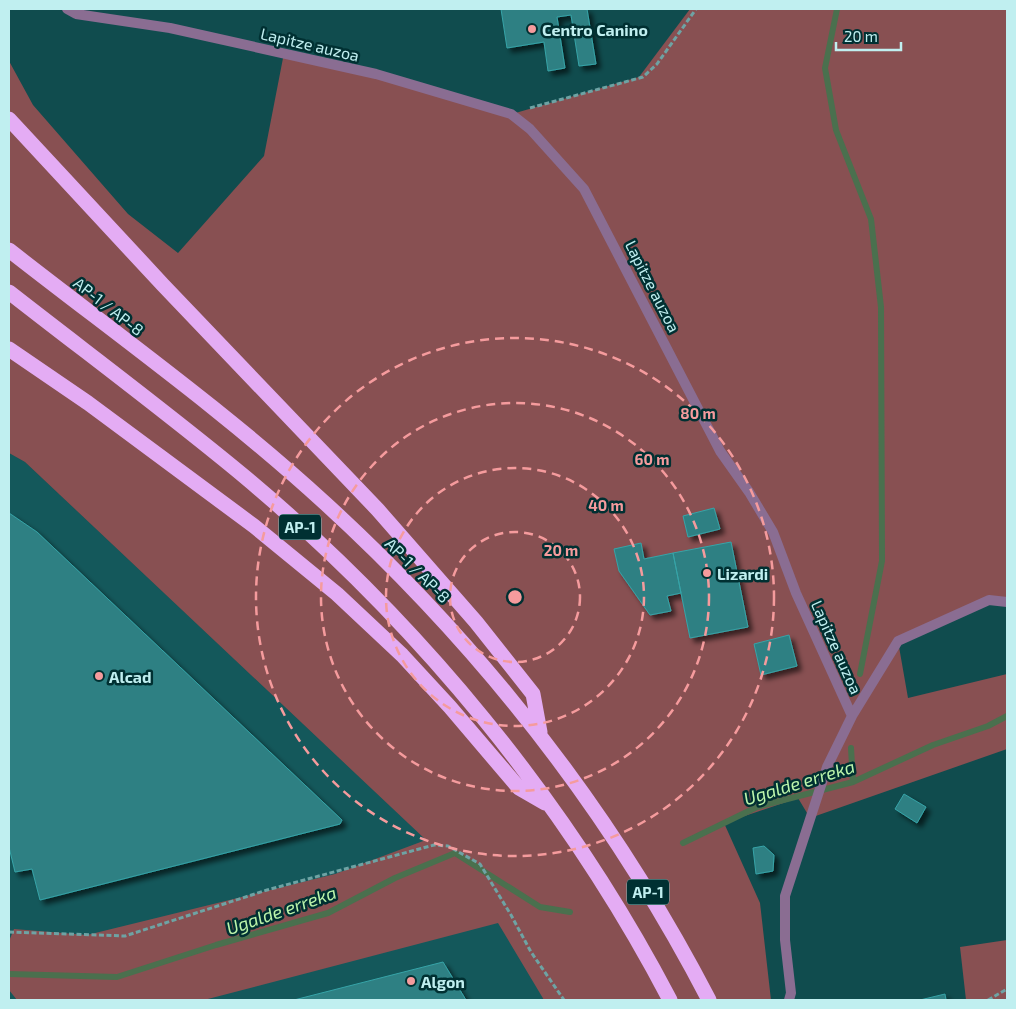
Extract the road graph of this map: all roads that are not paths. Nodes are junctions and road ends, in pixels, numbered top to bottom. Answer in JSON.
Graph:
{"nodes":[{"id":1,"x":67,"y":9,"type":"edge"},
{"id":2,"x":9,"y":119,"type":"edge"},
{"id":3,"x":9,"y":250,"type":"edge"},
{"id":4,"x":9,"y":292,"type":"edge"},
{"id":5,"x":9,"y":349,"type":"edge"},
{"id":6,"x":1007,"y":602,"type":"edge"},
{"id":7,"x":852,"y":716,"type":"junction"},
{"id":8,"x":541,"y":736,"type":"junction"},
{"id":9,"x":550,"y":806,"type":"junction"},
{"id":10,"x":670,"y":1000,"type":"edge"},
{"id":11,"x":709,"y":1000,"type":"edge"},
{"id":12,"x":789,"y":1000,"type":"edge"}],
"edges":[{"from":1,"to":7,"type":"street","name":"Lapitze auzoa"},
{"from":2,"to":8,"type":"highway"},
{"from":3,"to":8,"type":"highway","name":"AP-1 / AP-8","number":"AP-1"},
{"from":4,"to":9,"type":"highway","number":"AP-1"},
{"from":5,"to":9,"type":"highway"},
{"from":6,"to":7,"type":"street","name":"Lapitze auzoa"},
{"from":7,"to":12,"type":"street"},
{"from":8,"to":11,"type":"highway","name":"AP-1 / AP-8","number":"AP-1"},
{"from":9,"to":10,"type":"highway","number":"AP-1"}]}
